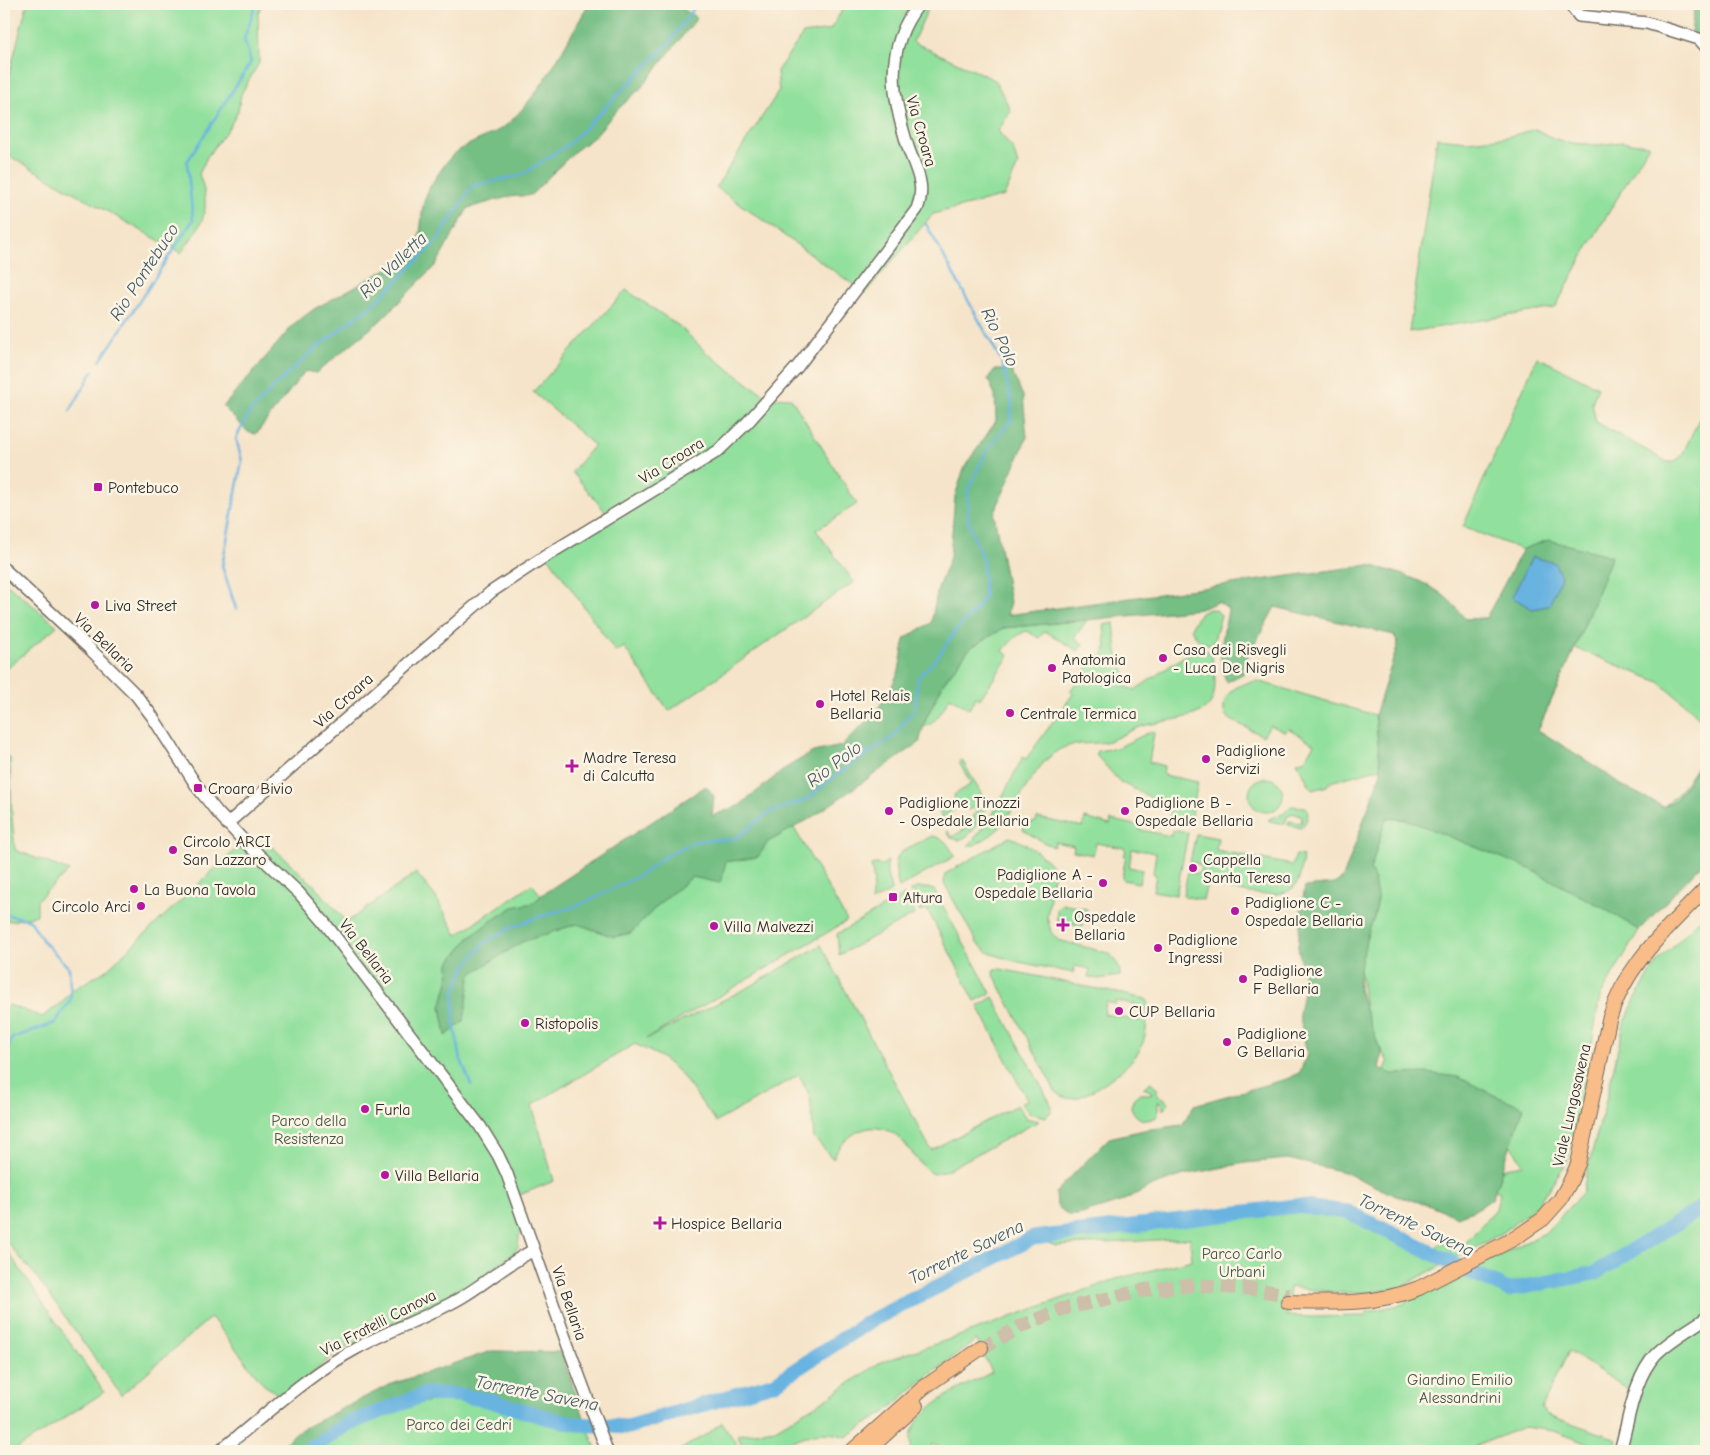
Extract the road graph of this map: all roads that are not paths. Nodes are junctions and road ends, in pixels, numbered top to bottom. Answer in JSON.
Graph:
{"nodes":[{"id":1,"x":919,"y":4,"type":"edge"},
{"id":2,"x":1570,"y":4,"type":"edge"},
{"id":3,"x":1706,"y":47,"type":"edge"},
{"id":4,"x":4,"y":570,"type":"edge"},
{"id":5,"x":227,"y":824,"type":"junction"},
{"id":6,"x":1706,"y":888,"type":"edge"},
{"id":7,"x":534,"y":1250,"type":"junction"},
{"id":8,"x":1289,"y":1298,"type":"tunnel mouth"},
{"id":9,"x":1706,"y":1318,"type":"edge"},
{"id":10,"x":220,"y":1451,"type":"edge"},
{"id":11,"x":607,"y":1451,"type":"edge"},
{"id":12,"x":852,"y":1451,"type":"edge"},
{"id":13,"x":867,"y":1451,"type":"edge"},
{"id":14,"x":1620,"y":1451,"type":"edge"}],
"edges":[{"from":1,"to":5,"type":"street","name":"Via Croara"},
{"from":2,"to":3,"type":"street"},
{"from":4,"to":5,"type":"street","name":"Via Bellaria"},
{"from":5,"to":7,"type":"street","name":"Via Bellaria"},
{"from":6,"to":8,"type":"main road","name":"Viale Lungosavena"},
{"from":7,"to":10,"type":"street","name":"Via Fratelli Canova"},
{"from":7,"to":11,"type":"street","name":"Via Bellaria"},
{"from":9,"to":14,"type":"street"},
{"from":12,"to":13,"type":"main road"}]}
